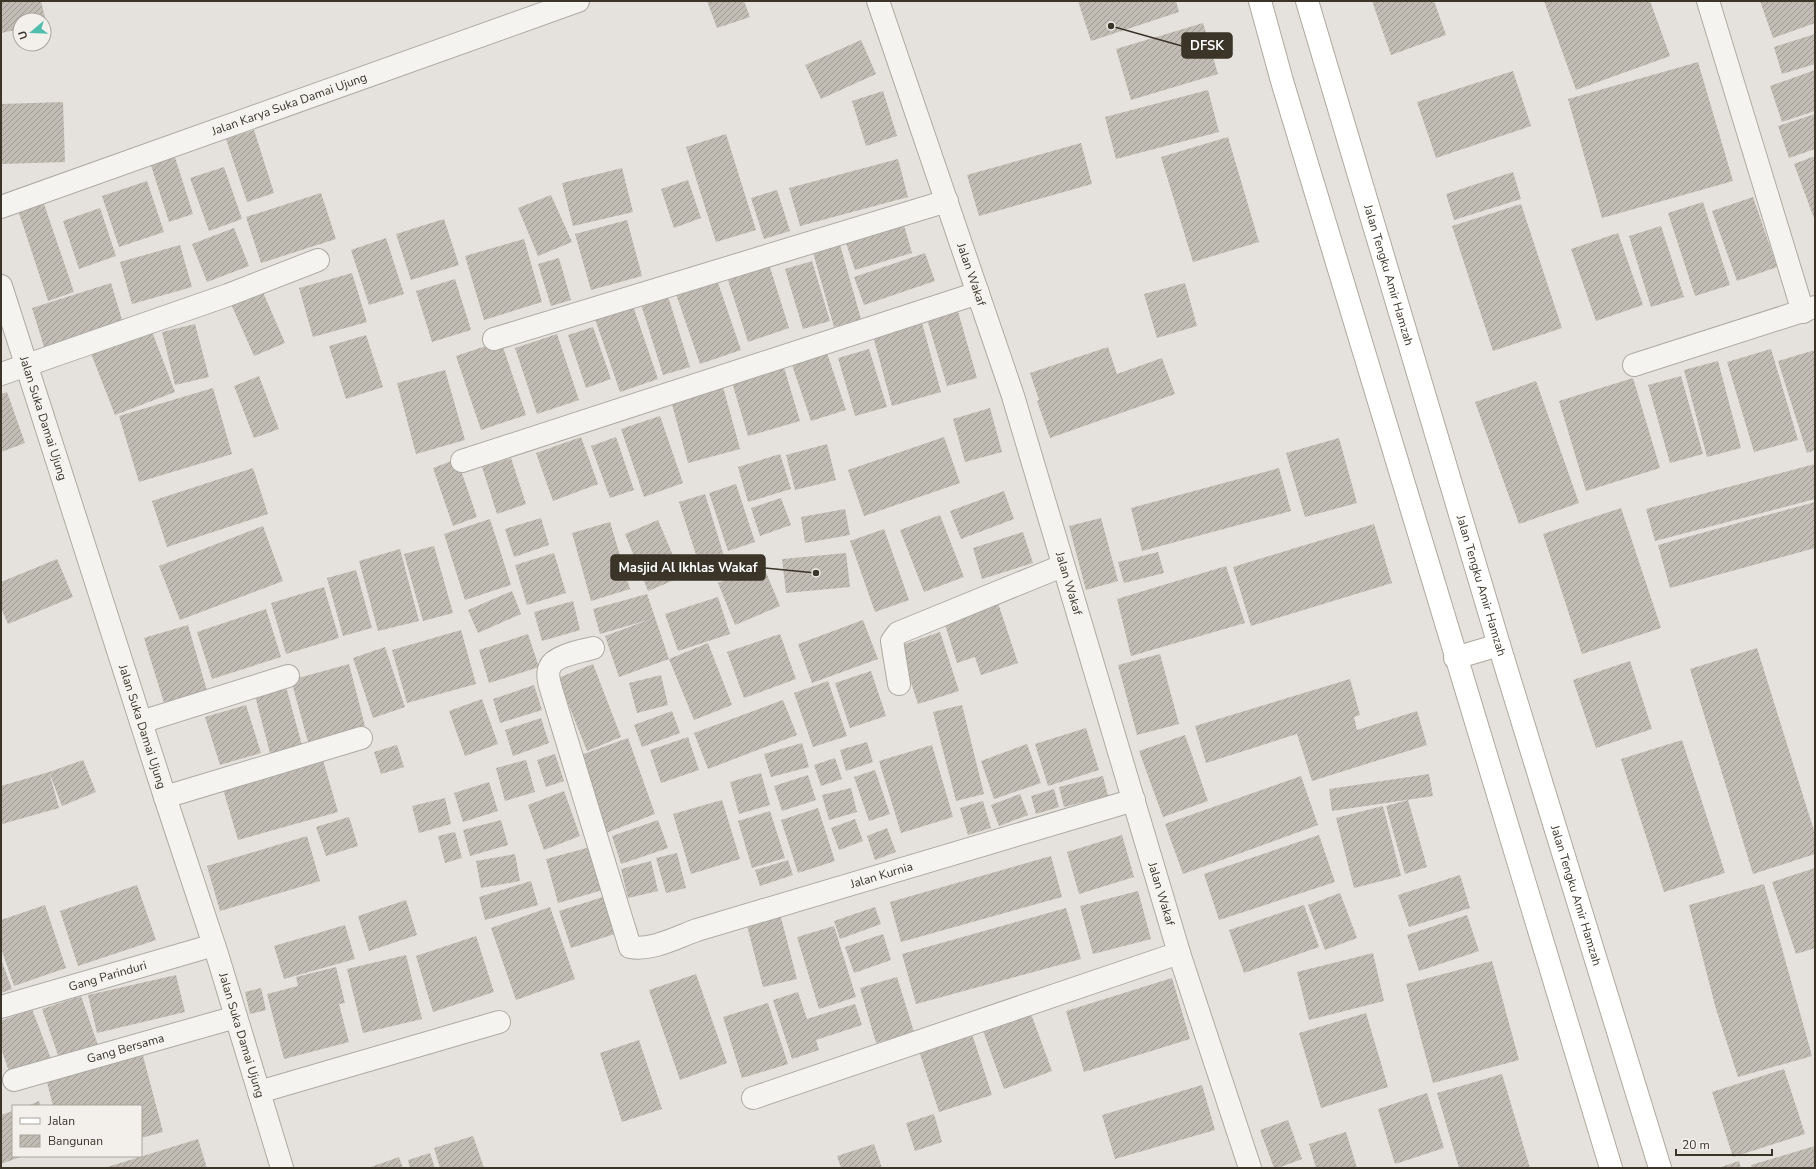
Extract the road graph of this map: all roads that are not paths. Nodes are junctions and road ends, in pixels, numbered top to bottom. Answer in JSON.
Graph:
{"nodes":[{"id":1,"x":578,"y":1,"type":"edge"},
{"id":2,"x":878,"y":1,"type":"edge"},
{"id":3,"x":1260,"y":1,"type":"edge"},
{"id":4,"x":1307,"y":1,"type":"edge"},
{"id":5,"x":1708,"y":1,"type":"edge"},
{"id":6,"x":947,"y":201,"type":"junction"},
{"id":7,"x":1,"y":207,"type":"edge"},
{"id":8,"x":318,"y":260,"type":"dead end"},
{"id":9,"x":1,"y":286,"type":"edge"},
{"id":10,"x":978,"y":294,"type":"junction"},
{"id":11,"x":1809,"y":309,"type":"edge"},
{"id":12,"x":494,"y":339,"type":"dead end"},
{"id":13,"x":26,"y":364,"type":"junction"},
{"id":14,"x":1634,"y":365,"type":"dead end"},
{"id":15,"x":1,"y":374,"type":"edge"},
{"id":16,"x":462,"y":461,"type":"dead end"},
{"id":17,"x":1062,"y":566,"type":"junction"},
{"id":18,"x":1499,"y":645,"type":"junction"},
{"id":19,"x":592,"y":648,"type":"dead end"},
{"id":20,"x":1455,"y":658,"type":"junction"},
{"id":21,"x":288,"y":676,"type":"dead end"},
{"id":22,"x":899,"y":684,"type":"dead end"},
{"id":23,"x":141,"y":722,"type":"junction"},
{"id":24,"x":361,"y":738,"type":"dead end"},
{"id":25,"x":165,"y":797,"type":"junction"},
{"id":26,"x":1134,"y":800,"type":"junction"},
{"id":27,"x":214,"y":945,"type":"junction"},
{"id":28,"x":1179,"y":953,"type":"junction"},
{"id":29,"x":1,"y":1007,"type":"edge"},
{"id":30,"x":236,"y":1017,"type":"junction"},
{"id":31,"x":499,"y":1022,"type":"dead end"},
{"id":32,"x":14,"y":1080,"type":"dead end"},
{"id":33,"x":259,"y":1092,"type":"junction"},
{"id":34,"x":753,"y":1098,"type":"dead end"},
{"id":35,"x":282,"y":1168,"type":"edge"},
{"id":36,"x":1250,"y":1168,"type":"edge"},
{"id":37,"x":1611,"y":1168,"type":"edge"},
{"id":38,"x":1660,"y":1168,"type":"edge"}],
"edges":[{"from":1,"to":7,"type":"street","name":"Jalan Karya Suka Damai Ujung"},
{"from":2,"to":6,"type":"street","name":"Jalan Wakaf"},
{"from":3,"to":20,"type":"main road"},
{"from":4,"to":18,"type":"main road","name":"Jalan Tengku Amir Hamzah"},
{"from":5,"to":11,"type":"street"},
{"from":6,"to":10,"type":"street","name":"Jalan Wakaf"},
{"from":6,"to":12,"type":"street"},
{"from":8,"to":13,"type":"street"},
{"from":9,"to":13,"type":"street","name":"Jalan Suka Damai Ujung"},
{"from":10,"to":16,"type":"street"},
{"from":10,"to":17,"type":"street","name":"Jalan Wakaf"},
{"from":11,"to":14,"type":"street"},
{"from":13,"to":15,"type":"street"},
{"from":13,"to":23,"type":"street","name":"Jalan Suka Damai Ujung"},
{"from":17,"to":22,"type":"street"},
{"from":17,"to":26,"type":"street","name":"Jalan Wakaf"},
{"from":18,"to":20,"type":"main road"},
{"from":18,"to":38,"type":"main road","name":"Jalan Tengku Amir Hamzah"},
{"from":19,"to":26,"type":"street","name":"Jalan Kurnia"},
{"from":20,"to":37,"type":"main road"},
{"from":21,"to":23,"type":"street"},
{"from":23,"to":25,"type":"street","name":"Jalan Suka Damai Ujung"},
{"from":24,"to":25,"type":"street"},
{"from":25,"to":27,"type":"street","name":"Jalan Suka Damai Ujung"},
{"from":26,"to":28,"type":"street","name":"Jalan Wakaf"},
{"from":27,"to":29,"type":"street","name":"Gang Parinduri"},
{"from":27,"to":30,"type":"street","name":"Jalan Suka Damai Ujung"},
{"from":28,"to":34,"type":"street"},
{"from":28,"to":36,"type":"street","name":"Jalan Wakaf"},
{"from":30,"to":32,"type":"street","name":"Gang Bersama"},
{"from":30,"to":33,"type":"street","name":"Jalan Suka Damai Ujung"},
{"from":31,"to":33,"type":"street"},
{"from":33,"to":35,"type":"street","name":"Jalan Suka Damai Ujung"}]}
